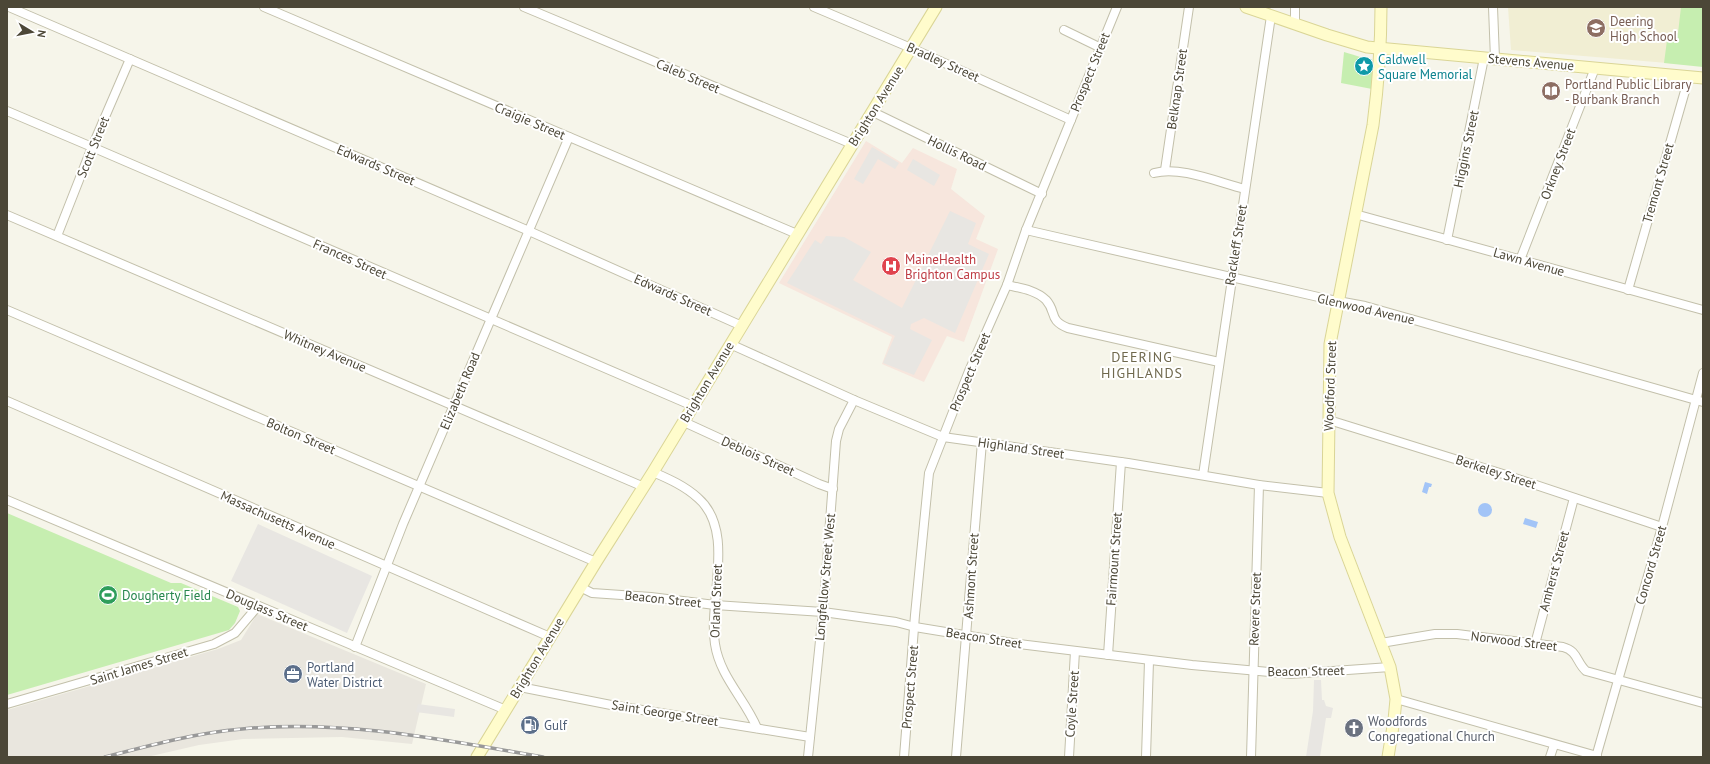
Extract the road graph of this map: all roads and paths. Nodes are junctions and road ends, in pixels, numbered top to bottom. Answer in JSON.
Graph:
{"nodes":[{"id":1,"x":9,"y":7,"type":"edge"},
{"id":2,"x":264,"y":7,"type":"edge"},
{"id":3,"x":524,"y":7,"type":"edge"},
{"id":4,"x":814,"y":7,"type":"edge"},
{"id":5,"x":936,"y":7,"type":"edge"},
{"id":6,"x":1117,"y":7,"type":"edge"},
{"id":7,"x":1189,"y":7,"type":"edge"},
{"id":8,"x":1246,"y":7,"type":"edge"},
{"id":9,"x":1295,"y":7,"type":"edge"},
{"id":10,"x":1381,"y":7,"type":"edge"},
{"id":11,"x":1493,"y":7,"type":"edge"},
{"id":12,"x":1271,"y":16,"type":"junction"},
{"id":13,"x":1295,"y":24,"type":"junction"},
{"id":14,"x":1064,"y":30,"type":"dead end"},
{"id":15,"x":1100,"y":47,"type":"junction"},
{"id":16,"x":911,"y":48,"type":"junction"},
{"id":17,"x":1380,"y":48,"type":"junction"},
{"id":18,"x":130,"y":58,"type":"junction"},
{"id":19,"x":1490,"y":59,"type":"junction"},
{"id":20,"x":1595,"y":68,"type":"junction"},
{"id":21,"x":1689,"y":77,"type":"junction"},
{"id":22,"x":1703,"y":78,"type":"edge"},
{"id":23,"x":7,"y":111,"type":"edge"},
{"id":24,"x":873,"y":112,"type":"junction"},
{"id":25,"x":1071,"y":120,"type":"junction"},
{"id":26,"x":569,"y":137,"type":"junction"},
{"id":27,"x":852,"y":144,"type":"junction"},
{"id":28,"x":92,"y":146,"type":"junction"},
{"id":29,"x":1165,"y":170,"type":"junction"},
{"id":30,"x":1154,"y":173,"type":"dead end"},
{"id":31,"x":1245,"y":189,"type":"junction"},
{"id":32,"x":1042,"y":194,"type":"junction"},
{"id":33,"x":1355,"y":214,"type":"junction"},
{"id":34,"x":7,"y":215,"type":"edge"},
{"id":35,"x":1026,"y":230,"type":"junction"},
{"id":36,"x":528,"y":232,"type":"junction"},
{"id":37,"x":797,"y":234,"type":"junction"},
{"id":38,"x":57,"y":236,"type":"junction"},
{"id":39,"x":1447,"y":240,"type":"junction"},
{"id":40,"x":1520,"y":260,"type":"junction"},
{"id":41,"x":1231,"y":278,"type":"junction"},
{"id":42,"x":1007,"y":285,"type":"junction"},
{"id":43,"x":1628,"y":290,"type":"junction"},
{"id":44,"x":1338,"y":301,"type":"junction"},
{"id":45,"x":7,"y":310,"type":"edge"},
{"id":46,"x":1703,"y":310,"type":"edge"},
{"id":47,"x":490,"y":320,"type":"junction"},
{"id":48,"x":742,"y":326,"type":"junction"},
{"id":49,"x":730,"y":344,"type":"junction"},
{"id":50,"x":1219,"y":362,"type":"junction"},
{"id":51,"x":1703,"y":373,"type":"edge"},
{"id":52,"x":854,"y":400,"type":"junction"},
{"id":53,"x":7,"y":401,"type":"edge"},
{"id":54,"x":1699,"y":401,"type":"edge"},
{"id":55,"x":453,"y":406,"type":"junction"},
{"id":56,"x":692,"y":406,"type":"junction"},
{"id":57,"x":1329,"y":420,"type":"junction"},
{"id":58,"x":684,"y":422,"type":"junction"},
{"id":59,"x":943,"y":437,"type":"junction"},
{"id":60,"x":982,"y":442,"type":"junction"},
{"id":61,"x":1121,"y":462,"type":"junction"},
{"id":62,"x":653,"y":472,"type":"junction"},
{"id":63,"x":1203,"y":475,"type":"junction"},
{"id":64,"x":1259,"y":485,"type":"junction"},
{"id":65,"x":420,"y":487,"type":"junction"},
{"id":66,"x":644,"y":487,"type":"junction"},
{"id":67,"x":833,"y":489,"type":"junction"},
{"id":68,"x":1328,"y":493,"type":"junction"},
{"id":69,"x":1574,"y":498,"type":"junction"},
{"id":70,"x":7,"y":500,"type":"edge"},
{"id":71,"x":1662,"y":527,"type":"junction"},
{"id":72,"x":596,"y":562,"type":"junction"},
{"id":73,"x":386,"y":567,"type":"junction"},
{"id":74,"x":580,"y":587,"type":"junction"},
{"id":75,"x":715,"y":605,"type":"junction"},
{"id":76,"x":258,"y":606,"type":"junction"},
{"id":77,"x":823,"y":612,"type":"junction"},
{"id":78,"x":915,"y":627,"type":"junction"},
{"id":79,"x":967,"y":636,"type":"junction"},
{"id":80,"x":550,"y":637,"type":"junction"},
{"id":81,"x":1381,"y":643,"type":"junction"},
{"id":82,"x":1535,"y":644,"type":"junction"},
{"id":83,"x":355,"y":646,"type":"junction"},
{"id":84,"x":1075,"y":651,"type":"junction"},
{"id":85,"x":1108,"y":655,"type":"junction"},
{"id":86,"x":1149,"y":661,"type":"junction"},
{"id":87,"x":1390,"y":667,"type":"junction"},
{"id":88,"x":1254,"y":671,"type":"junction"},
{"id":89,"x":1618,"y":680,"type":"junction"},
{"id":90,"x":520,"y":687,"type":"junction"},
{"id":91,"x":1396,"y":698,"type":"junction"},
{"id":92,"x":1703,"y":703,"type":"edge"},
{"id":93,"x":7,"y":704,"type":"edge"},
{"id":94,"x":506,"y":710,"type":"junction"},
{"id":95,"x":757,"y":728,"type":"junction"},
{"id":96,"x":810,"y":737,"type":"junction"},
{"id":97,"x":1554,"y":745,"type":"junction"},
{"id":98,"x":477,"y":757,"type":"edge"},
{"id":99,"x":808,"y":757,"type":"edge"},
{"id":100,"x":904,"y":757,"type":"edge"},
{"id":101,"x":956,"y":757,"type":"edge"},
{"id":102,"x":1069,"y":757,"type":"edge"},
{"id":103,"x":1146,"y":757,"type":"edge"},
{"id":104,"x":1252,"y":757,"type":"edge"},
{"id":105,"x":1388,"y":757,"type":"edge"},
{"id":106,"x":1550,"y":757,"type":"edge"},
{"id":107,"x":1596,"y":757,"type":"edge"}],
"edges":[{"from":1,"to":18,"type":"street","name":"Edwards Street"},
{"from":2,"to":26,"type":"street","name":"Craigie Street"},
{"from":3,"to":27,"type":"street","name":"Caleb Street"},
{"from":4,"to":16,"type":"street","name":"Bradley Street"},
{"from":5,"to":16,"type":"main road","name":"Brighton Avenue"},
{"from":6,"to":15,"type":"street","name":"Prospect Street"},
{"from":7,"to":29,"type":"street","name":"Belknap Street"},
{"from":8,"to":12,"type":"main road","name":"Stevens Avenue"},
{"from":9,"to":13,"type":"street"},
{"from":10,"to":17,"type":"main road","name":"Woodford Street"},
{"from":11,"to":19,"type":"street","name":"Higgins Street"},
{"from":12,"to":13,"type":"main road","name":"Stevens Avenue"},
{"from":12,"to":31,"type":"street","name":"Rackleff Street"},
{"from":13,"to":17,"type":"main road","name":"Stevens Avenue"},
{"from":14,"to":15,"type":"street"},
{"from":15,"to":25,"type":"street","name":"Prospect Street"},
{"from":16,"to":24,"type":"main road","name":"Brighton Avenue"},
{"from":16,"to":25,"type":"street","name":"Bradley Street"},
{"from":17,"to":19,"type":"main road","name":"Stevens Avenue"},
{"from":17,"to":33,"type":"main road","name":"Woodford Street"},
{"from":18,"to":28,"type":"street","name":"Scott Street"},
{"from":18,"to":36,"type":"street","name":"Edwards Street"},
{"from":19,"to":20,"type":"main road","name":"Stevens Avenue"},
{"from":19,"to":39,"type":"street","name":"Higgins Street"},
{"from":20,"to":21,"type":"main road","name":"Stevens Avenue"},
{"from":20,"to":40,"type":"street","name":"Orkney Street"},
{"from":21,"to":22,"type":"main road","name":"Stevens Avenue"},
{"from":21,"to":43,"type":"street","name":"Tremont Street"},
{"from":23,"to":28,"type":"street","name":"Frances Street"},
{"from":24,"to":27,"type":"main road","name":"Brighton Avenue"},
{"from":24,"to":32,"type":"street","name":"Hollis Road"},
{"from":25,"to":32,"type":"street","name":"Prospect Street"},
{"from":26,"to":36,"type":"street","name":"Elizabeth Road"},
{"from":26,"to":37,"type":"street","name":"Craigie Street"},
{"from":27,"to":37,"type":"main road","name":"Brighton Avenue"},
{"from":28,"to":38,"type":"street","name":"Scott Street"},
{"from":28,"to":47,"type":"street","name":"Frances Street"},
{"from":29,"to":30,"type":"street"},
{"from":29,"to":31,"type":"street"},
{"from":31,"to":41,"type":"street","name":"Rackleff Street"},
{"from":32,"to":35,"type":"street","name":"Prospect Street"},
{"from":33,"to":39,"type":"street","name":"Lawn Avenue"},
{"from":33,"to":44,"type":"main road","name":"Woodford Street"},
{"from":34,"to":38,"type":"street","name":"Whitney Avenue"},
{"from":35,"to":41,"type":"street","name":"Glenwood Avenue"},
{"from":35,"to":42,"type":"street","name":"Prospect Street"},
{"from":36,"to":47,"type":"street","name":"Elizabeth Road"},
{"from":36,"to":48,"type":"street","name":"Edwards Street"},
{"from":37,"to":48,"type":"main road","name":"Brighton Avenue"},
{"from":38,"to":55,"type":"street","name":"Whitney Avenue"},
{"from":39,"to":40,"type":"street","name":"Lawn Avenue"},
{"from":40,"to":43,"type":"street","name":"Lawn Avenue"},
{"from":41,"to":44,"type":"street","name":"Glenwood Avenue"},
{"from":41,"to":50,"type":"street","name":"Rackleff Street"},
{"from":42,"to":50,"type":"street"},
{"from":42,"to":59,"type":"street","name":"Prospect Street"},
{"from":43,"to":46,"type":"street","name":"Lawn Avenue"},
{"from":44,"to":54,"type":"street","name":"Glenwood Avenue"},
{"from":44,"to":57,"type":"main road","name":"Woodford Street"},
{"from":45,"to":65,"type":"street","name":"Bolton Street"},
{"from":47,"to":55,"type":"street","name":"Elizabeth Road"},
{"from":47,"to":56,"type":"street","name":"Frances Street"},
{"from":48,"to":49,"type":"main road","name":"Brighton Avenue"},
{"from":49,"to":52,"type":"street","name":"Highland Street"},
{"from":49,"to":56,"type":"main road","name":"Brighton Avenue"},
{"from":50,"to":63,"type":"street","name":"Rackleff Street"},
{"from":51,"to":54,"type":"street","name":"Concord Street"},
{"from":52,"to":59,"type":"street","name":"Highland Street"},
{"from":52,"to":67,"type":"street","name":"Longfellow Street West"},
{"from":53,"to":73,"type":"street","name":"Massachusetts Avenue"},
{"from":54,"to":71,"type":"street","name":"Concord Street"},
{"from":55,"to":65,"type":"street","name":"Elizabeth Road"},
{"from":55,"to":66,"type":"street","name":"Whitney Avenue"},
{"from":56,"to":58,"type":"main road","name":"Brighton Avenue"},
{"from":57,"to":68,"type":"main road","name":"Woodford Street"},
{"from":57,"to":69,"type":"street","name":"Berkeley Street"},
{"from":58,"to":62,"type":"main road","name":"Brighton Avenue"},
{"from":58,"to":67,"type":"street","name":"Deblois Street"},
{"from":59,"to":60,"type":"street","name":"Highland Street"},
{"from":59,"to":78,"type":"street","name":"Prospect Street"},
{"from":60,"to":61,"type":"street","name":"Highland Street"},
{"from":60,"to":79,"type":"street","name":"Ashmont Street"},
{"from":61,"to":63,"type":"street","name":"Highland Street"},
{"from":61,"to":85,"type":"street","name":"Fairmount Street"},
{"from":62,"to":66,"type":"main road","name":"Brighton Avenue"},
{"from":62,"to":75,"type":"street","name":"Orland Street"},
{"from":63,"to":64,"type":"street","name":"Highland Street"},
{"from":64,"to":68,"type":"street","name":"Highland Street"},
{"from":64,"to":88,"type":"street","name":"Revere Street"},
{"from":65,"to":72,"type":"street","name":"Bolton Street"},
{"from":65,"to":73,"type":"street","name":"Elizabeth Road"},
{"from":66,"to":72,"type":"main road","name":"Brighton Avenue"},
{"from":67,"to":77,"type":"street","name":"Longfellow Street West"},
{"from":68,"to":81,"type":"main road","name":"Woodford Street"},
{"from":69,"to":71,"type":"street","name":"Berkeley Street"},
{"from":69,"to":82,"type":"street","name":"Amherst Street"},
{"from":70,"to":76,"type":"street","name":"Douglass Street"},
{"from":71,"to":89,"type":"street","name":"Concord Street"},
{"from":72,"to":74,"type":"main road","name":"Brighton Avenue"},
{"from":73,"to":80,"type":"street","name":"Massachusetts Avenue"},
{"from":73,"to":83,"type":"street","name":"Elizabeth Road"},
{"from":74,"to":75,"type":"street","name":"Beacon Street"},
{"from":74,"to":80,"type":"main road","name":"Brighton Avenue"},
{"from":75,"to":77,"type":"street","name":"Beacon Street"},
{"from":75,"to":95,"type":"street","name":"Orland Street"},
{"from":76,"to":83,"type":"street","name":"Douglass Street"},
{"from":76,"to":93,"type":"street","name":"Saint James Street"},
{"from":77,"to":78,"type":"street","name":"Beacon Street"},
{"from":77,"to":96,"type":"street","name":"Longfellow Street West"},
{"from":78,"to":79,"type":"street","name":"Beacon Street"},
{"from":78,"to":100,"type":"street","name":"Prospect Street"},
{"from":79,"to":84,"type":"street","name":"Beacon Street"},
{"from":79,"to":101,"type":"street","name":"Ashmont Street"},
{"from":80,"to":90,"type":"main road","name":"Brighton Avenue"},
{"from":81,"to":82,"type":"street","name":"Norwood Street"},
{"from":81,"to":87,"type":"main road","name":"Woodford Street"},
{"from":82,"to":89,"type":"street","name":"Norwood Street"},
{"from":83,"to":94,"type":"street","name":"Douglass Street"},
{"from":84,"to":85,"type":"street","name":"Beacon Street"},
{"from":84,"to":102,"type":"street","name":"Coyle Street"},
{"from":85,"to":86,"type":"street","name":"Beacon Street"},
{"from":86,"to":88,"type":"street","name":"Beacon Street"},
{"from":86,"to":103,"type":"street"},
{"from":87,"to":88,"type":"street","name":"Beacon Street"},
{"from":87,"to":91,"type":"main road","name":"Woodford Street"},
{"from":88,"to":104,"type":"street","name":"Revere Street"},
{"from":89,"to":92,"type":"street","name":"Norwood Street"},
{"from":89,"to":107,"type":"street","name":"Concord Street"},
{"from":90,"to":94,"type":"main road","name":"Brighton Avenue"},
{"from":90,"to":95,"type":"street","name":"Saint George Street"},
{"from":91,"to":97,"type":"street"},
{"from":91,"to":105,"type":"main road","name":"Woodford Street"},
{"from":94,"to":98,"type":"main road","name":"Brighton Avenue"},
{"from":95,"to":96,"type":"street","name":"Saint George Street"},
{"from":96,"to":99,"type":"street","name":"Longfellow Street West"},
{"from":97,"to":106,"type":"street"},
{"from":97,"to":107,"type":"street"}]}
